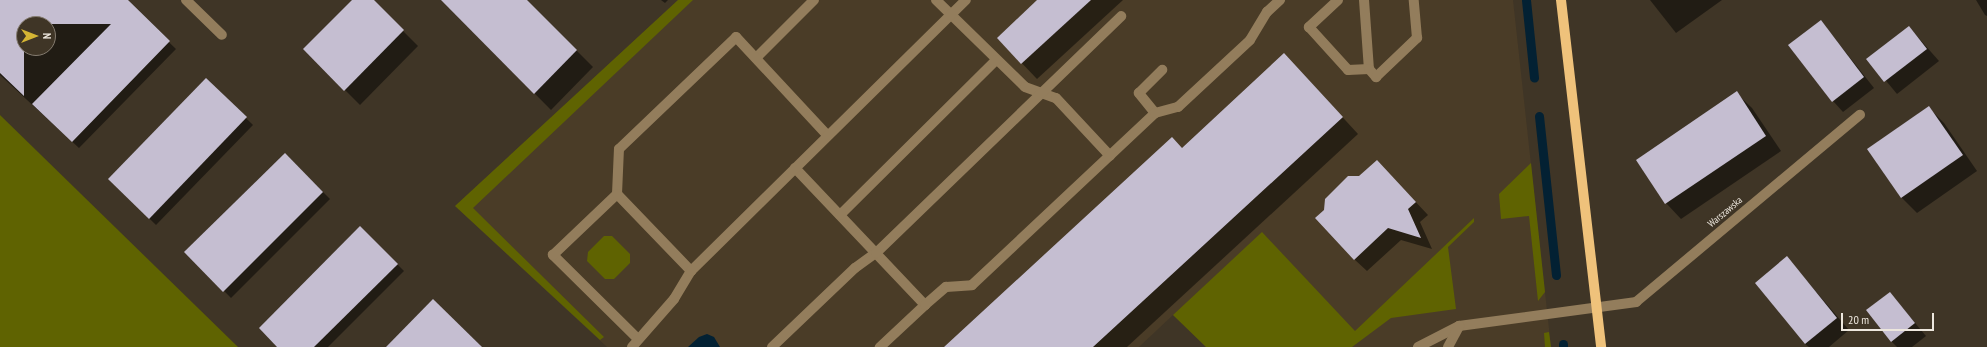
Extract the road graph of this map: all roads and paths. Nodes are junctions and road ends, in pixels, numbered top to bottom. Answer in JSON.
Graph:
{"nodes":[{"id":1,"x":186,"y":0,"type":"edge"},
{"id":2,"x":814,"y":0,"type":"edge"},
{"id":3,"x":936,"y":0,"type":"edge"},
{"id":4,"x":966,"y":0,"type":"edge"},
{"id":5,"x":1280,"y":0,"type":"edge"},
{"id":6,"x":1338,"y":0,"type":"edge"},
{"id":7,"x":1364,"y":0,"type":"edge"},
{"id":8,"x":1414,"y":0,"type":"edge"},
{"id":9,"x":1561,"y":0,"type":"edge"},
{"id":10,"x":950,"y":15,"type":"junction"},
{"id":11,"x":1121,"y":16,"type":"dead end"},
{"id":12,"x":222,"y":35,"type":"dead end"},
{"id":13,"x":756,"y":58,"type":"junction"},
{"id":14,"x":996,"y":60,"type":"junction"},
{"id":15,"x":1369,"y":69,"type":"junction"},
{"id":16,"x":1162,"y":70,"type":"dead end"},
{"id":17,"x":1041,"y":92,"type":"junction"},
{"id":18,"x":1155,"y":113,"type":"junction"},
{"id":19,"x":1860,"y":115,"type":"dead end"},
{"id":20,"x":827,"y":135,"type":"junction"},
{"id":21,"x":1110,"y":156,"type":"junction"},
{"id":22,"x":795,"y":168,"type":"junction"},
{"id":23,"x":617,"y":194,"type":"junction"},
{"id":24,"x":840,"y":215,"type":"junction"},
{"id":25,"x":876,"y":253,"type":"junction"},
{"id":26,"x":691,"y":271,"type":"junction"},
{"id":27,"x":925,"y":305,"type":"junction"},
{"id":28,"x":1596,"y":308,"type":"junction"},
{"id":29,"x":1459,"y":326,"type":"junction"},
{"id":30,"x":635,"y":343,"type":"edge"},
{"id":31,"x":772,"y":347,"type":"edge"},
{"id":32,"x":880,"y":347,"type":"edge"},
{"id":33,"x":1418,"y":347,"type":"edge"},
{"id":34,"x":1448,"y":347,"type":"edge"},
{"id":35,"x":1601,"y":347,"type":"edge"}],
"edges":[{"from":1,"to":12,"type":"street"},
{"from":2,"to":13,"type":"street"},
{"from":3,"to":10,"type":"street"},
{"from":4,"to":10,"type":"street"},
{"from":5,"to":18,"type":"street"},
{"from":6,"to":15,"type":"street"},
{"from":7,"to":15,"type":"street"},
{"from":8,"to":15,"type":"street"},
{"from":9,"to":28,"type":"main road"},
{"from":10,"to":14,"type":"street"},
{"from":10,"to":20,"type":"street"},
{"from":11,"to":17,"type":"street"},
{"from":13,"to":20,"type":"street"},
{"from":13,"to":23,"type":"street"},
{"from":14,"to":17,"type":"street"},
{"from":14,"to":24,"type":"street"},
{"from":16,"to":18,"type":"street"},
{"from":17,"to":21,"type":"street"},
{"from":17,"to":25,"type":"street"},
{"from":18,"to":21,"type":"street"},
{"from":19,"to":28,"type":"street","name":"Warszawska"},
{"from":20,"to":22,"type":"street"},
{"from":21,"to":27,"type":"street"},
{"from":22,"to":24,"type":"street"},
{"from":22,"to":26,"type":"street"},
{"from":23,"to":26,"type":"street"},
{"from":23,"to":30,"type":"street"},
{"from":24,"to":25,"type":"street"},
{"from":25,"to":27,"type":"street"},
{"from":25,"to":31,"type":"street"},
{"from":26,"to":30,"type":"street"},
{"from":27,"to":32,"type":"street"},
{"from":28,"to":29,"type":"street","name":"Warszawska"},
{"from":28,"to":35,"type":"main road"},
{"from":29,"to":33,"type":"street","name":"Warszawska"},
{"from":29,"to":34,"type":"street"}]}
